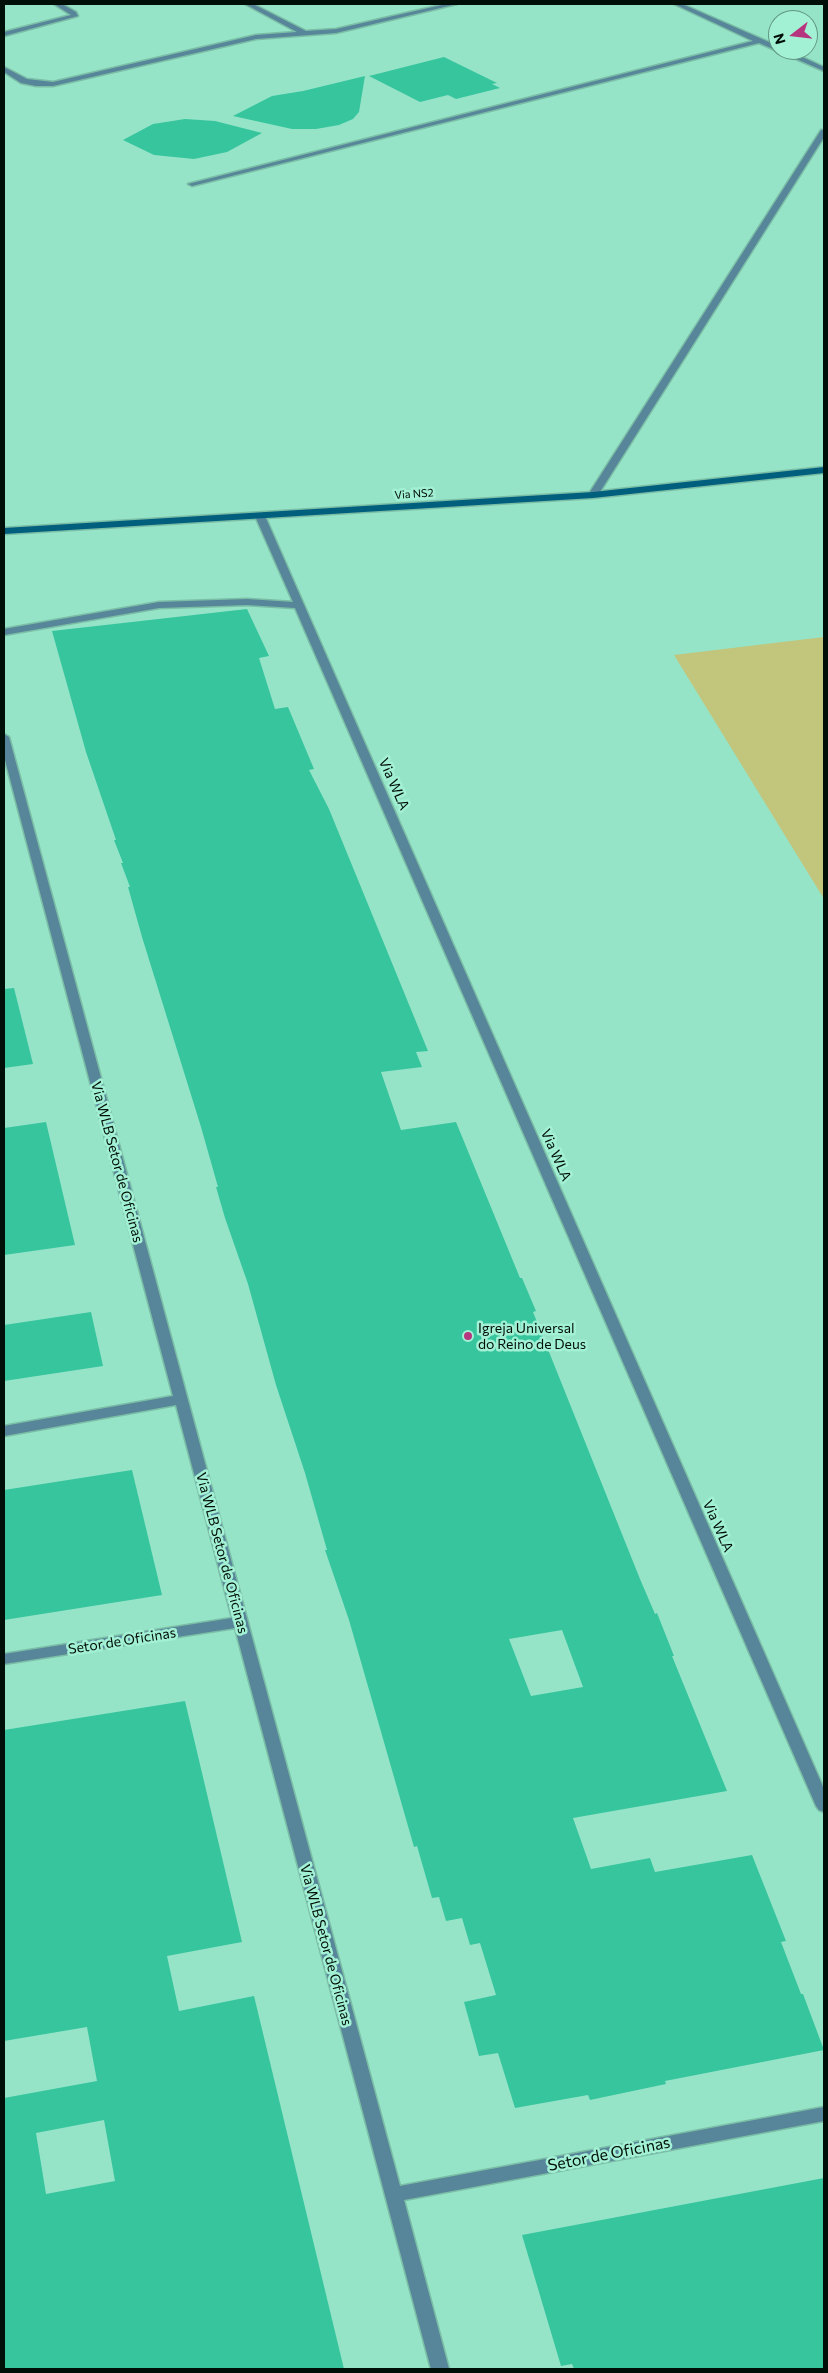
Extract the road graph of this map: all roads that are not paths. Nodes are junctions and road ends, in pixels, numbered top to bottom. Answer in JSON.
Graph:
{"nodes":[{"id":1,"x":57,"y":4,"type":"edge"},
{"id":2,"x":248,"y":4,"type":"edge"},
{"id":3,"x":454,"y":4,"type":"edge"},
{"id":4,"x":677,"y":4,"type":"edge"},
{"id":5,"x":4,"y":34,"type":"edge"},
{"id":6,"x":306,"y":34,"type":"junction"},
{"id":7,"x":760,"y":41,"type":"junction"},
{"id":8,"x":768,"y":44,"type":"edge"},
{"id":9,"x":804,"y":60,"type":"edge"},
{"id":10,"x":824,"y":69,"type":"edge"},
{"id":11,"x":4,"y":70,"type":"edge"},
{"id":12,"x":824,"y":132,"type":"edge"},
{"id":13,"x":192,"y":184,"type":"dead end"},
{"id":14,"x":824,"y":470,"type":"edge"},
{"id":15,"x":593,"y":495,"type":"junction"},
{"id":16,"x":260,"y":516,"type":"junction"},
{"id":17,"x":4,"y":531,"type":"edge"},
{"id":18,"x":299,"y":605,"type":"junction"},
{"id":19,"x":4,"y":632,"type":"edge"},
{"id":20,"x":4,"y":737,"type":"edge"},
{"id":21,"x":181,"y":1399,"type":"junction"},
{"id":22,"x":4,"y":1431,"type":"edge"},
{"id":23,"x":241,"y":1622,"type":"junction"},
{"id":24,"x":4,"y":1659,"type":"edge"},
{"id":25,"x":824,"y":1806,"type":"edge"},
{"id":26,"x":824,"y":2114,"type":"edge"},
{"id":27,"x":393,"y":2194,"type":"junction"},
{"id":28,"x":440,"y":2369,"type":"edge"}],
"edges":[{"from":1,"to":5,"type":"street"},
{"from":2,"to":6,"type":"street"},
{"from":3,"to":6,"type":"street"},
{"from":4,"to":7,"type":"street"},
{"from":6,"to":11,"type":"street"},
{"from":7,"to":8,"type":"street"},
{"from":7,"to":13,"type":"street"},
{"from":9,"to":10,"type":"street"},
{"from":12,"to":15,"type":"street"},
{"from":14,"to":15,"type":"street","name":"Via NS2"},
{"from":15,"to":16,"type":"street","name":"Via NS2"},
{"from":16,"to":17,"type":"street","name":"Via NS2"},
{"from":16,"to":18,"type":"street","name":"Via WLA"},
{"from":18,"to":19,"type":"street"},
{"from":18,"to":25,"type":"street","name":"Via WLA"},
{"from":20,"to":21,"type":"street","name":"Via WLB Setor de Oficinas"},
{"from":21,"to":22,"type":"street"},
{"from":21,"to":23,"type":"street","name":"Via WLB Setor de Oficinas"},
{"from":23,"to":24,"type":"street","name":"Setor de Oficinas"},
{"from":23,"to":27,"type":"street","name":"Via WLB Setor de Oficinas"},
{"from":26,"to":27,"type":"street","name":"Setor de Oficinas"},
{"from":27,"to":28,"type":"street","name":"Via WLB Setor de Oficinas"}]}
